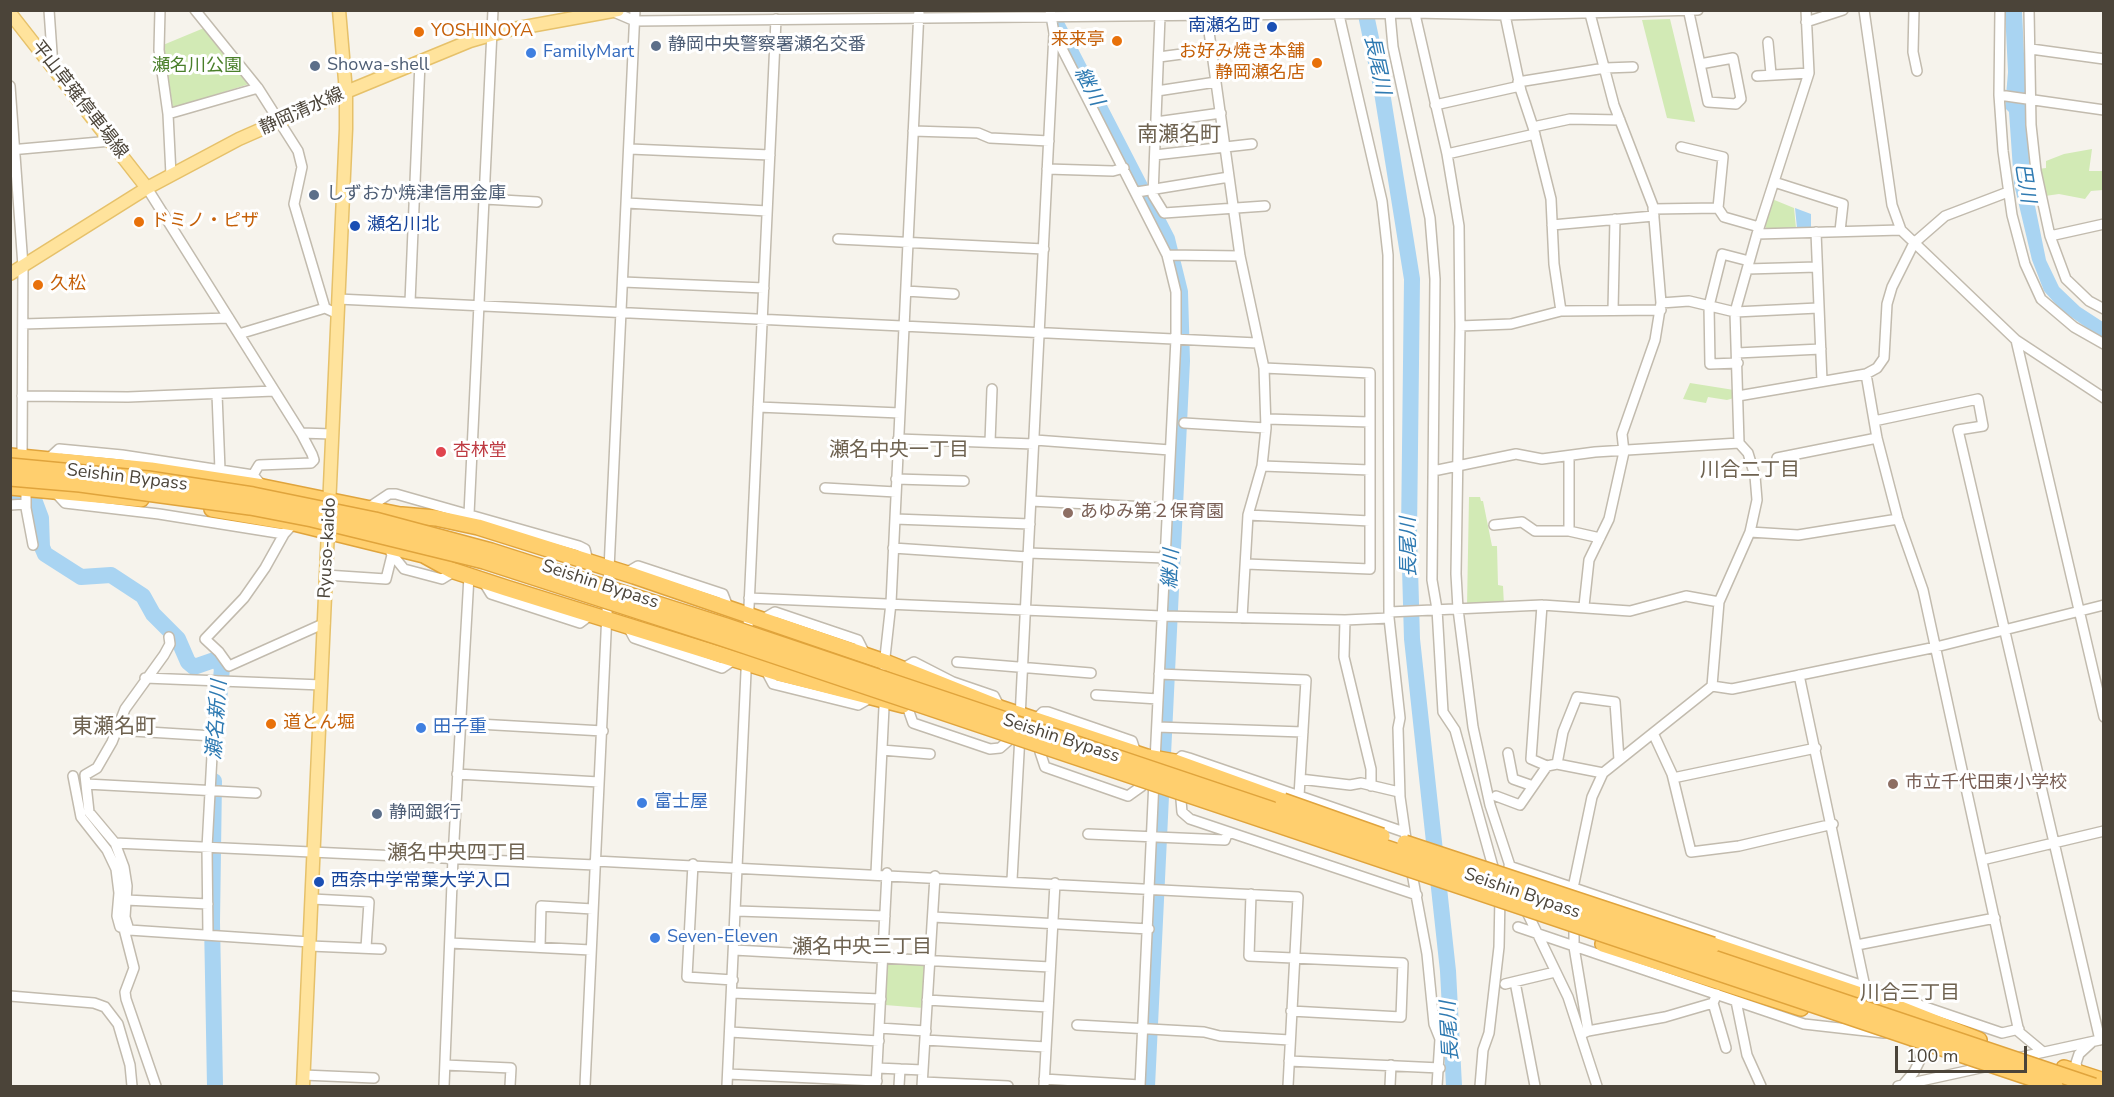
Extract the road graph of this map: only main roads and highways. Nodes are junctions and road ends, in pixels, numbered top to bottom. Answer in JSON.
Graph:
{"nodes":[{"id":1,"x":339,"y":10,"type":"edge"},
{"id":2,"x":616,"y":11,"type":"edge"},
{"id":3,"x":10,"y":13,"type":"edge"},
{"id":4,"x":346,"y":92,"type":"junction"},
{"id":5,"x":147,"y":188,"type":"junction"},
{"id":6,"x":10,"y":274,"type":"edge"},
{"id":7,"x":14,"y":459,"type":"edge"},
{"id":8,"x":10,"y":478,"type":"edge"},
{"id":9,"x":18,"y":488,"type":"edge"},
{"id":10,"x":331,"y":500,"type":"junction"},
{"id":11,"x":402,"y":515,"type":"junction"},
{"id":12,"x":329,"y":531,"type":"junction"},
{"id":13,"x":422,"y":554,"type":"junction"},
{"id":14,"x":908,"y":704,"type":"junction"},
{"id":15,"x":994,"y":712,"type":"junction"},
{"id":16,"x":303,"y":1081,"type":"edge"},
{"id":17,"x":2103,"y":1081,"type":"edge"},
{"id":18,"x":2040,"y":1086,"type":"edge"},
{"id":19,"x":2055,"y":1086,"type":"edge"},
{"id":20,"x":2094,"y":1086,"type":"edge"}],
"edges":[{"from":1,"to":4,"type":"main road","name":"Ryuso-kaido"},
{"from":2,"to":4,"type":"main road","name":"静岡清水線"},
{"from":3,"to":5,"type":"main road","name":"平山草薙停車場線"},
{"from":4,"to":5,"type":"main road","name":"静岡清水線"},
{"from":4,"to":10,"type":"main road","name":"Ryuso-kaido"},
{"from":5,"to":6,"type":"main road","name":"静岡清水線"},
{"from":7,"to":10,"type":"highway"},
{"from":7,"to":15,"type":"highway","name":"Seishin Bypass","bridge":true},
{"from":8,"to":14,"type":"highway","name":"Seishin Bypass","bridge":true},
{"from":9,"to":12,"type":"highway"},
{"from":10,"to":11,"type":"highway"},
{"from":10,"to":12,"type":"main road","name":"Ryuso-kaido"},
{"from":11,"to":15,"type":"highway","bridge":true},
{"from":11,"to":15,"type":"highway"},
{"from":12,"to":13,"type":"highway"},
{"from":12,"to":16,"type":"main road","name":"Ryuso-kaido"},
{"from":13,"to":14,"type":"highway","bridge":true},
{"from":13,"to":14,"type":"highway"},
{"from":14,"to":18,"type":"highway"},
{"from":14,"to":19,"type":"highway","name":"Seishin Bypass","bridge":true},
{"from":15,"to":17,"type":"highway","bridge":true},
{"from":15,"to":20,"type":"highway","name":"Seishin Bypass","bridge":true}]}
